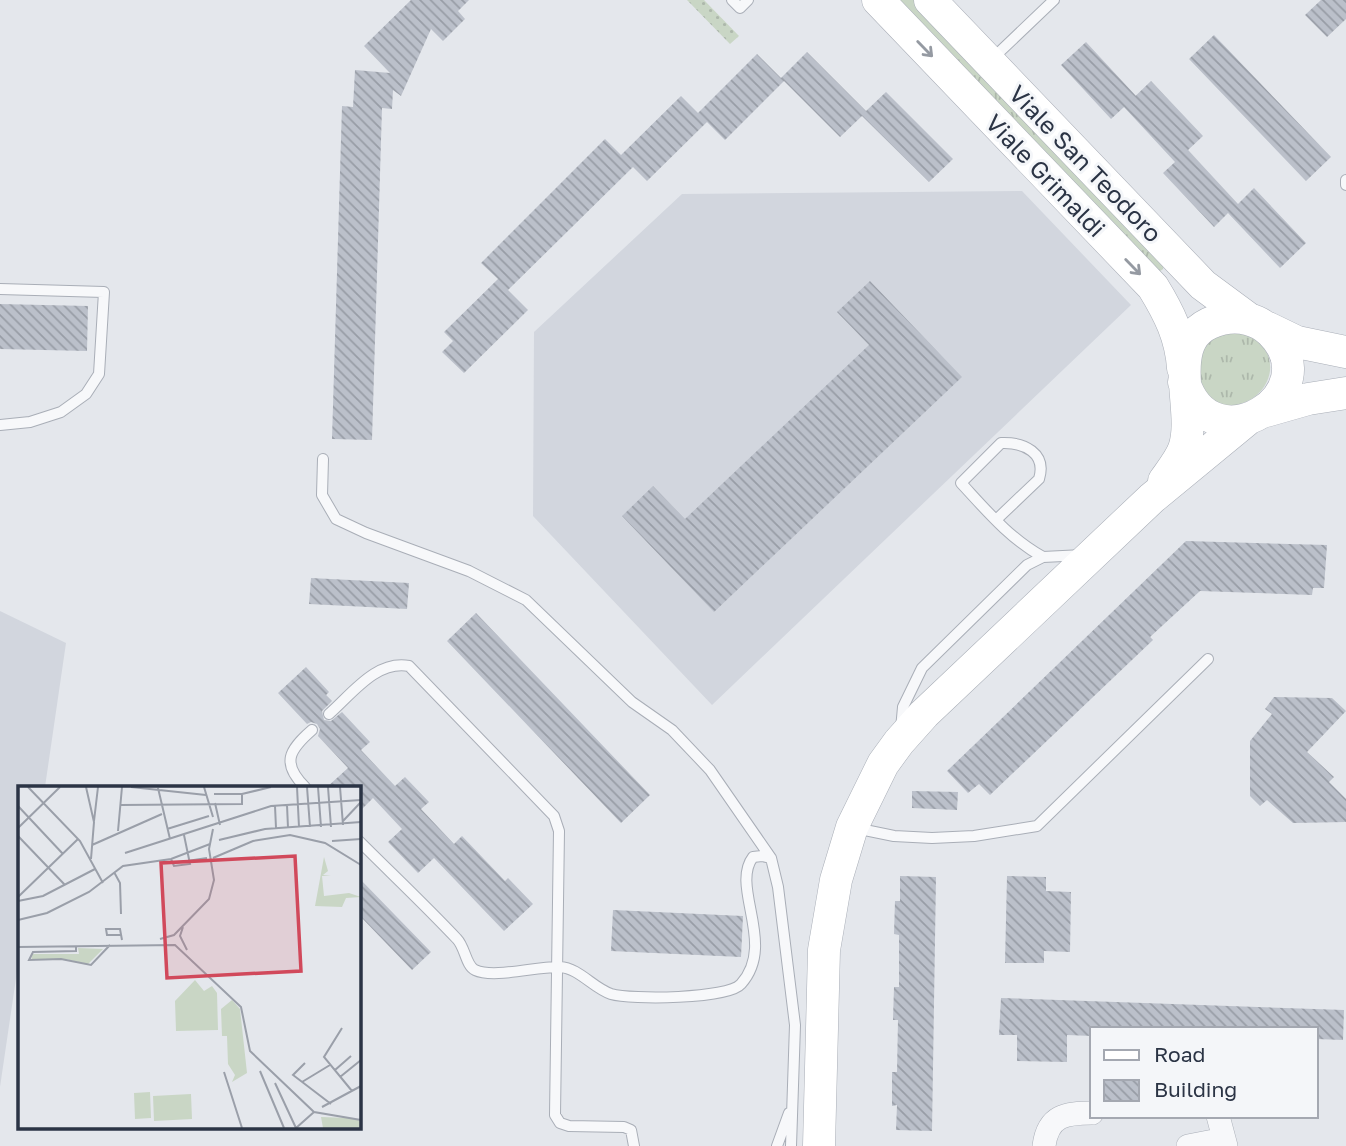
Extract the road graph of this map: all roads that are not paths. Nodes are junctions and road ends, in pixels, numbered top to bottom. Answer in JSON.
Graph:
{"nodes":[{"id":1,"x":732,"y":0,"type":"edge"},
{"id":2,"x":748,"y":0,"type":"edge"},
{"id":3,"x":878,"y":0,"type":"edge"},
{"id":4,"x":930,"y":0,"type":"edge"},
{"id":5,"x":1054,"y":0,"type":"edge"},
{"id":6,"x":989,"y":62,"type":"junction"},
{"id":7,"x":0,"y":289,"type":"edge"},
{"id":8,"x":1258,"y":324,"type":"junction"},
{"id":9,"x":1346,"y":352,"type":"edge"},
{"id":10,"x":1184,"y":375,"type":"junction"},
{"id":11,"x":1346,"y":393,"type":"edge"},
{"id":12,"x":1257,"y":415,"type":"junction"},
{"id":13,"x":0,"y":425,"type":"edge"},
{"id":14,"x":323,"y":459,"type":"dead end"},
{"id":15,"x":1152,"y":498,"type":"junction"},
{"id":16,"x":996,"y":520,"type":"junction"},
{"id":17,"x":1092,"y":555,"type":"junction"},
{"id":18,"x":1043,"y":557,"type":"junction"},
{"id":19,"x":1208,"y":659,"type":"dead end"},
{"id":20,"x":329,"y":714,"type":"dead end"},
{"id":21,"x":312,"y":730,"type":"dead end"},
{"id":22,"x":899,"y":742,"type":"junction"},
{"id":23,"x":304,"y":786,"type":"edge"},
{"id":24,"x":852,"y":827,"type":"junction"},
{"id":25,"x":360,"y":842,"type":"edge"},
{"id":26,"x":771,"y":858,"type":"junction"},
{"id":27,"x":558,"y":967,"type":"junction"},
{"id":28,"x":807,"y":1105,"type":"junction"},
{"id":29,"x":1090,"y":1113,"type":"edge"},
{"id":30,"x":1219,"y":1118,"type":"edge"},
{"id":31,"x":1225,"y":1142,"type":"edge"},
{"id":32,"x":634,"y":1146,"type":"edge"},
{"id":33,"x":777,"y":1146,"type":"edge"},
{"id":34,"x":791,"y":1146,"type":"edge"},
{"id":35,"x":819,"y":1146,"type":"edge"},
{"id":36,"x":1044,"y":1146,"type":"edge"},
{"id":37,"x":1188,"y":1146,"type":"edge"}],
"edges":[{"from":1,"to":2,"type":"lane"},
{"from":3,"to":10,"type":"main road","name":"Viale Grimaldi","one_way":true},
{"from":4,"to":6,"type":"main road","name":"Viale San Teodoro"},
{"from":5,"to":6,"type":"lane"},
{"from":6,"to":8,"type":"main road","name":"Viale San Teodoro"},
{"from":7,"to":13,"type":"lane"},
{"from":8,"to":9,"type":"main road","name":"Viale San Teodoro"},
{"from":8,"to":10,"type":"main road"},
{"from":8,"to":12,"type":"main road"},
{"from":10,"to":12,"type":"main road"},
{"from":10,"to":15,"type":"main road","name":"Viale Grimaldi"},
{"from":11,"to":12,"type":"main road"},
{"from":12,"to":15,"type":"main road"},
{"from":14,"to":26,"type":"lane"},
{"from":15,"to":17,"type":"main road"},
{"from":16,"to":16,"type":"lane"},
{"from":16,"to":18,"type":"lane"},
{"from":17,"to":18,"type":"lane"},
{"from":17,"to":22,"type":"main road"},
{"from":18,"to":22,"type":"lane"},
{"from":19,"to":24,"type":"lane"},
{"from":20,"to":27,"type":"lane"},
{"from":21,"to":23,"type":"lane"},
{"from":22,"to":24,"type":"main road"},
{"from":24,"to":28,"type":"main road"},
{"from":25,"to":27,"type":"lane"},
{"from":26,"to":27,"type":"lane"},
{"from":26,"to":28,"type":"lane"},
{"from":27,"to":32,"type":"lane"},
{"from":28,"to":33,"type":"lane"},
{"from":28,"to":34,"type":"lane"},
{"from":28,"to":35,"type":"main road"},
{"from":29,"to":36,"type":"street"},
{"from":30,"to":31,"type":"street"},
{"from":31,"to":37,"type":"street"}]}
